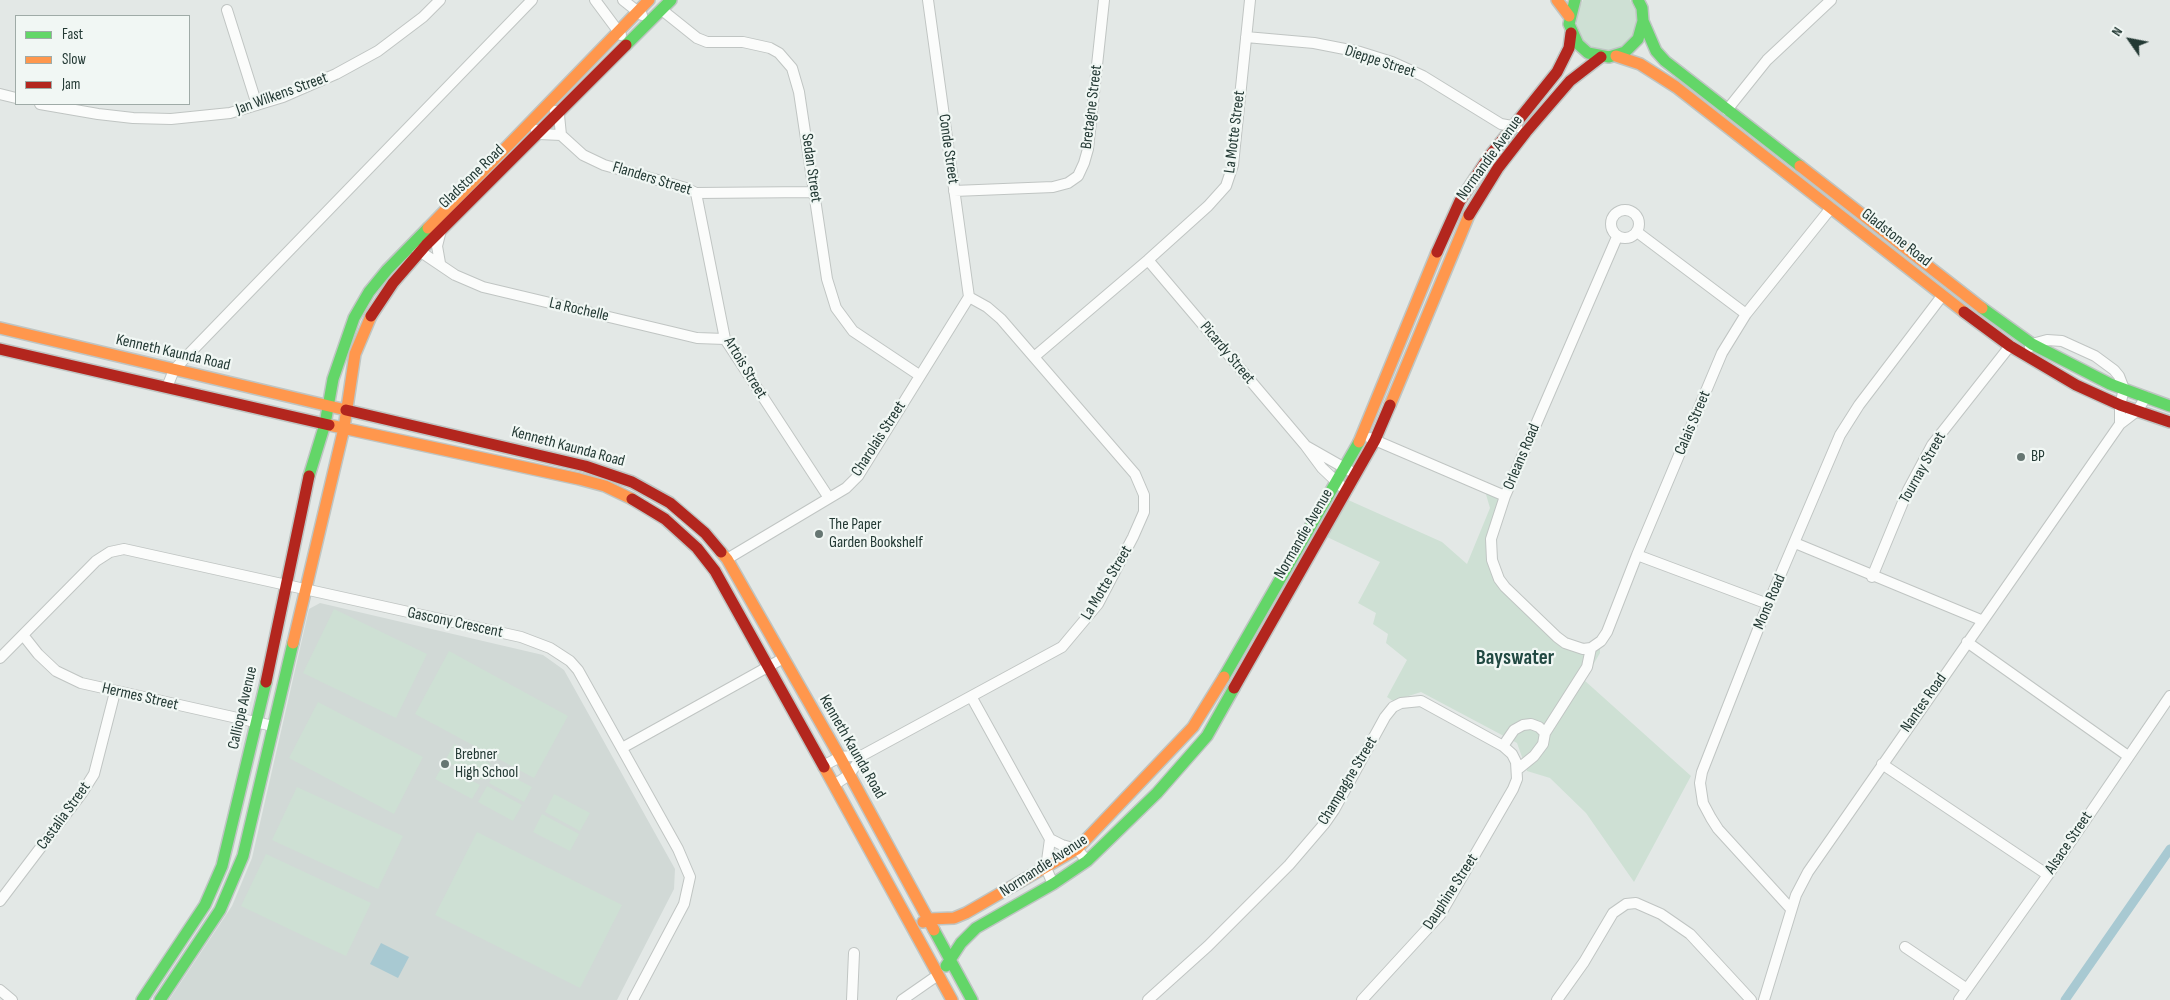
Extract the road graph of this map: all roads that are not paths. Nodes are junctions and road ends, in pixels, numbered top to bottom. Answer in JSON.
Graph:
{"nodes":[{"id":1,"x":440,"y":0,"type":"edge"},
{"id":2,"x":532,"y":0,"type":"edge"},
{"id":3,"x":595,"y":0,"type":"edge"},
{"id":4,"x":623,"y":0,"type":"edge"},
{"id":5,"x":649,"y":0,"type":"edge"},
{"id":6,"x":672,"y":0,"type":"edge"},
{"id":7,"x":928,"y":0,"type":"edge"},
{"id":8,"x":1104,"y":0,"type":"edge"},
{"id":9,"x":1250,"y":0,"type":"edge"},
{"id":10,"x":1557,"y":0,"type":"edge"},
{"id":11,"x":1575,"y":0,"type":"edge"},
{"id":12,"x":1831,"y":0,"type":"edge"},
{"id":13,"x":1641,"y":3,"type":"edge"},
{"id":14,"x":227,"y":10,"type":"dead end"},
{"id":15,"x":662,"y":10,"type":"junction"},
{"id":16,"x":638,"y":11,"type":"junction"},
{"id":17,"x":1569,"y":16,"type":"junction"},
{"id":18,"x":1643,"y":21,"type":"junction"},
{"id":19,"x":649,"y":22,"type":"junction"},
{"id":20,"x":618,"y":32,"type":"junction"},
{"id":21,"x":1571,"y":33,"type":"junction"},
{"id":22,"x":1246,"y":38,"type":"junction"},
{"id":23,"x":629,"y":43,"type":"junction"},
{"id":24,"x":1616,"y":56,"type":"junction"},
{"id":25,"x":1601,"y":57,"type":"junction"},
{"id":26,"x":0,"y":94,"type":"edge"},
{"id":27,"x":15,"y":98,"type":"edge"},
{"id":28,"x":46,"y":105,"type":"edge"},
{"id":29,"x":256,"y":105,"type":"junction"},
{"id":30,"x":549,"y":105,"type":"junction"},
{"id":31,"x":1728,"y":111,"type":"junction"},
{"id":32,"x":1711,"y":114,"type":"junction"},
{"id":33,"x":559,"y":115,"type":"junction"},
{"id":34,"x":529,"y":124,"type":"junction"},
{"id":35,"x":1501,"y":124,"type":"junction"},
{"id":36,"x":1514,"y":125,"type":"junction"},
{"id":37,"x":1728,"y":127,"type":"junction"},
{"id":38,"x":1526,"y":132,"type":"junction"},
{"id":39,"x":539,"y":134,"type":"junction"},
{"id":40,"x":561,"y":136,"type":"junction"},
{"id":41,"x":1504,"y":138,"type":"junction"},
{"id":42,"x":1514,"y":147,"type":"junction"},
{"id":43,"x":1831,"y":190,"type":"junction"},
{"id":44,"x":954,"y":191,"type":"junction"},
{"id":45,"x":814,"y":192,"type":"junction"},
{"id":46,"x":696,"y":193,"type":"junction"},
{"id":47,"x":1848,"y":205,"type":"junction"},
{"id":48,"x":1831,"y":208,"type":"junction"},
{"id":49,"x":437,"y":226,"type":"junction"},
{"id":50,"x":1637,"y":232,"type":"junction"},
{"id":51,"x":1616,"y":237,"type":"junction"},
{"id":52,"x":415,"y":248,"type":"junction"},
{"id":53,"x":1148,"y":260,"type":"junction"},
{"id":54,"x":440,"y":263,"type":"junction"},
{"id":55,"x":1942,"y":278,"type":"junction"},
{"id":56,"x":1960,"y":292,"type":"junction"},
{"id":57,"x":1938,"y":293,"type":"junction"},
{"id":58,"x":969,"y":297,"type":"junction"},
{"id":59,"x":1952,"y":304,"type":"junction"},
{"id":60,"x":1746,"y":314,"type":"junction"},
{"id":61,"x":2009,"y":327,"type":"junction"},
{"id":62,"x":0,"y":328,"type":"edge"},
{"id":63,"x":725,"y":339,"type":"junction"},
{"id":64,"x":2005,"y":343,"type":"junction"},
{"id":65,"x":2032,"y":344,"type":"junction"},
{"id":66,"x":0,"y":349,"type":"edge"},
{"id":67,"x":2024,"y":355,"type":"junction"},
{"id":68,"x":1034,"y":357,"type":"junction"},
{"id":69,"x":174,"y":370,"type":"junction"},
{"id":70,"x":919,"y":376,"type":"junction"},
{"id":71,"x":166,"y":387,"type":"junction"},
{"id":72,"x":2124,"y":389,"type":"junction"},
{"id":73,"x":2146,"y":397,"type":"junction"},
{"id":74,"x":328,"y":405,"type":"junction"},
{"id":75,"x":2120,"y":405,"type":"junction"},
{"id":76,"x":2170,"y":406,"type":"edge"},
{"id":77,"x":347,"y":409,"type":"junction"},
{"id":78,"x":2137,"y":411,"type":"junction"},
{"id":79,"x":2170,"y":422,"type":"edge"},
{"id":80,"x":325,"y":424,"type":"junction"},
{"id":81,"x":2120,"y":424,"type":"junction"},
{"id":82,"x":344,"y":428,"type":"junction"},
{"id":83,"x":1362,"y":435,"type":"junction"},
{"id":84,"x":1375,"y":440,"type":"junction"},
{"id":85,"x":1305,"y":445,"type":"junction"},
{"id":86,"x":535,"y":454,"type":"junction"},
{"id":87,"x":1345,"y":468,"type":"junction"},
{"id":88,"x":532,"y":470,"type":"junction"},
{"id":89,"x":1357,"y":475,"type":"junction"},
{"id":90,"x":1336,"y":483,"type":"junction"},
{"id":91,"x":1348,"y":491,"type":"junction"},
{"id":92,"x":1505,"y":496,"type":"junction"},
{"id":93,"x":828,"y":498,"type":"junction"},
{"id":94,"x":1795,"y":543,"type":"junction"},
{"id":95,"x":1637,"y":555,"type":"junction"},
{"id":96,"x":727,"y":559,"type":"junction"},
{"id":97,"x":1872,"y":577,"type":"junction"},
{"id":98,"x":287,"y":586,"type":"junction"},
{"id":99,"x":304,"y":590,"type":"junction"},
{"id":100,"x":1768,"y":604,"type":"junction"},
{"id":101,"x":1981,"y":620,"type":"junction"},
{"id":102,"x":23,"y":635,"type":"junction"},
{"id":103,"x":1967,"y":642,"type":"junction"},
{"id":104,"x":1587,"y":648,"type":"junction"},
{"id":105,"x":0,"y":658,"type":"edge"},
{"id":106,"x":782,"y":659,"type":"junction"},
{"id":107,"x":767,"y":667,"type":"junction"},
{"id":108,"x":115,"y":692,"type":"junction"},
{"id":109,"x":2170,"y":696,"type":"edge"},
{"id":110,"x":972,"y":698,"type":"junction"},
{"id":111,"x":257,"y":723,"type":"junction"},
{"id":112,"x":273,"y":726,"type":"junction"},
{"id":113,"x":1545,"y":733,"type":"junction"},
{"id":114,"x":1503,"y":746,"type":"junction"},
{"id":115,"x":622,"y":748,"type":"junction"},
{"id":116,"x":1171,"y":752,"type":"junction"},
{"id":117,"x":840,"y":756,"type":"junction"},
{"id":118,"x":864,"y":756,"type":"junction"},
{"id":119,"x":2128,"y":756,"type":"junction"},
{"id":120,"x":1184,"y":763,"type":"junction"},
{"id":121,"x":1882,"y":764,"type":"junction"},
{"id":122,"x":823,"y":766,"type":"junction"},
{"id":123,"x":1518,"y":769,"type":"junction"},
{"id":124,"x":849,"y":775,"type":"junction"},
{"id":125,"x":834,"y":785,"type":"junction"},
{"id":126,"x":878,"y":827,"type":"junction"},
{"id":127,"x":863,"y":836,"type":"junction"},
{"id":128,"x":1050,"y":839,"type":"junction"},
{"id":129,"x":1077,"y":849,"type":"junction"},
{"id":130,"x":1087,"y":862,"type":"junction"},
{"id":131,"x":1046,"y":868,"type":"junction"},
{"id":132,"x":2048,"y":875,"type":"junction"},
{"id":133,"x":1053,"y":884,"type":"junction"},
{"id":134,"x":0,"y":901,"type":"edge"},
{"id":135,"x":1791,"y":909,"type":"junction"},
{"id":136,"x":929,"y":918,"type":"junction"},
{"id":137,"x":913,"y":927,"type":"junction"},
{"id":138,"x":1905,"y":948,"type":"dead end"},
{"id":139,"x":854,"y":953,"type":"dead end"},
{"id":140,"x":950,"y":962,"type":"junction"},
{"id":141,"x":938,"y":975,"type":"junction"},
{"id":142,"x":1967,"y":989,"type":"junction"},
{"id":143,"x":0,"y":990,"type":"edge"},
{"id":144,"x":12,"y":1000,"type":"edge"},
{"id":145,"x":142,"y":1000,"type":"edge"},
{"id":146,"x":160,"y":1000,"type":"edge"},
{"id":147,"x":633,"y":1000,"type":"edge"},
{"id":148,"x":852,"y":1000,"type":"edge"},
{"id":149,"x":902,"y":1000,"type":"edge"},
{"id":150,"x":952,"y":1000,"type":"edge"},
{"id":151,"x":972,"y":1000,"type":"edge"},
{"id":152,"x":1148,"y":1000,"type":"edge"},
{"id":153,"x":1362,"y":1000,"type":"edge"},
{"id":154,"x":1557,"y":1000,"type":"edge"},
{"id":155,"x":1751,"y":1000,"type":"edge"},
{"id":156,"x":1764,"y":1000,"type":"edge"},
{"id":157,"x":1959,"y":1000,"type":"edge"}],
"edges":[{"from":1,"to":29,"type":"street","name":"Jan Wilkens Street"},
{"from":2,"to":69,"type":"street"},
{"from":3,"to":20,"type":"street"},
{"from":4,"to":16,"type":"street"},
{"from":5,"to":16,"type":"street","name":"Gladstone Road"},
{"from":6,"to":15,"type":"street","name":"Gladstone Road"},
{"from":7,"to":44,"type":"street","name":"Conde Street"},
{"from":8,"to":44,"type":"street","name":"Bretagne Street"},
{"from":9,"to":22,"type":"street","name":"La Motte Street"},
{"from":10,"to":17,"type":"street"},
{"from":11,"to":17,"type":"street"},
{"from":12,"to":31,"type":"street"},
{"from":13,"to":18,"type":"street"},
{"from":14,"to":29,"type":"street"},
{"from":15,"to":19,"type":"street","name":"Gladstone Road"},
{"from":15,"to":45,"type":"street","name":"Sedan Street"},
{"from":16,"to":19,"type":"street"},
{"from":16,"to":20,"type":"street","name":"Gladstone Road"},
{"from":17,"to":21,"type":"street"},
{"from":18,"to":24,"type":"street"},
{"from":18,"to":31,"type":"street","name":"Gladstone Road"},
{"from":19,"to":23,"type":"street","name":"Gladstone Road"},
{"from":20,"to":23,"type":"street"},
{"from":20,"to":30,"type":"street","name":"Gladstone Road"},
{"from":21,"to":25,"type":"street"},
{"from":21,"to":36,"type":"street","name":"Normandie Avenue"},
{"from":22,"to":35,"type":"street","name":"Dieppe Street"},
{"from":22,"to":53,"type":"street","name":"La Motte Street"},
{"from":23,"to":33,"type":"street","name":"Gladstone Road"},
{"from":24,"to":25,"type":"street"},
{"from":24,"to":32,"type":"street","name":"Gladstone Road"},
{"from":25,"to":38,"type":"street","name":"Normandie Avenue"},
{"from":26,"to":27,"type":"street"},
{"from":28,"to":29,"type":"street","name":"Jan Wilkens Street"},
{"from":30,"to":33,"type":"street"},
{"from":30,"to":34,"type":"street","name":"Gladstone Road"},
{"from":31,"to":32,"type":"street"},
{"from":31,"to":37,"type":"street"},
{"from":31,"to":43,"type":"street","name":"Gladstone Road"},
{"from":32,"to":37,"type":"street","name":"Gladstone Road"},
{"from":33,"to":39,"type":"street","name":"Gladstone Road"},
{"from":33,"to":40,"type":"street"},
{"from":34,"to":39,"type":"street"},
{"from":34,"to":49,"type":"street","name":"Gladstone Road"},
{"from":35,"to":36,"type":"street","name":"Dieppe Street"},
{"from":35,"to":41,"type":"street"},
{"from":36,"to":38,"type":"street","name":"Dieppe Street"},
{"from":36,"to":41,"type":"street","name":"Normandie Avenue"},
{"from":37,"to":48,"type":"street","name":"Gladstone Road"},
{"from":38,"to":42,"type":"street","name":"Normandie Avenue"},
{"from":39,"to":40,"type":"street"},
{"from":39,"to":49,"type":"street","name":"Gladstone Road"},
{"from":40,"to":46,"type":"street","name":"Flanders Street"},
{"from":41,"to":42,"type":"street"},
{"from":41,"to":83,"type":"street","name":"Normandie Avenue"},
{"from":42,"to":84,"type":"street","name":"Normandie Avenue"},
{"from":43,"to":47,"type":"street","name":"Gladstone Road"},
{"from":43,"to":48,"type":"street"},
{"from":44,"to":58,"type":"street","name":"Conde Street"},
{"from":45,"to":46,"type":"street","name":"Flanders Street"},
{"from":45,"to":70,"type":"street","name":"Sedan Street"},
{"from":46,"to":63,"type":"street","name":"Artois Street"},
{"from":47,"to":48,"type":"street"},
{"from":47,"to":55,"type":"street","name":"Gladstone Road"},
{"from":48,"to":57,"type":"street","name":"Gladstone Road"},
{"from":48,"to":60,"type":"street","name":"Calais Street"},
{"from":49,"to":52,"type":"street","name":"Gladstone Road"},
{"from":49,"to":54,"type":"street"},
{"from":50,"to":51,"type":"street"},
{"from":50,"to":51,"type":"street"},
{"from":50,"to":60,"type":"street"},
{"from":51,"to":92,"type":"street","name":"Orleans Road"},
{"from":52,"to":54,"type":"street","name":"La Rochelle"},
{"from":52,"to":74,"type":"street","name":"Gladstone Road"},
{"from":52,"to":77,"type":"street","name":"Gladstone Road"},
{"from":53,"to":68,"type":"street","name":"La Motte Street"},
{"from":53,"to":85,"type":"street","name":"Picardy Street"},
{"from":54,"to":63,"type":"street","name":"La Rochelle"},
{"from":55,"to":56,"type":"street","name":"Gladstone Road"},
{"from":55,"to":57,"type":"street"},
{"from":56,"to":59,"type":"street"},
{"from":56,"to":61,"type":"street","name":"Gladstone Road"},
{"from":57,"to":59,"type":"street","name":"Gladstone Road"},
{"from":57,"to":94,"type":"street","name":"Mons Road"},
{"from":58,"to":68,"type":"street","name":"La Motte Street"},
{"from":58,"to":70,"type":"street","name":"Charolais Street"},
{"from":59,"to":64,"type":"street","name":"Gladstone Road"},
{"from":60,"to":95,"type":"street","name":"Calais Street"},
{"from":61,"to":64,"type":"street"},
{"from":61,"to":65,"type":"street","name":"Gladstone Road"},
{"from":62,"to":69,"type":"street","name":"Kenneth Kaunda Road"},
{"from":63,"to":93,"type":"street","name":"Artois Street"},
{"from":64,"to":67,"type":"street","name":"Gladstone Road"},
{"from":64,"to":97,"type":"street","name":"Tournay Street"},
{"from":65,"to":67,"type":"street"},
{"from":65,"to":72,"type":"street","name":"Gladstone Road"},
{"from":65,"to":72,"type":"street"},
{"from":66,"to":71,"type":"street","name":"Kenneth Kaunda Road"},
{"from":67,"to":75,"type":"street","name":"Gladstone Road"},
{"from":68,"to":110,"type":"street","name":"La Motte Street"},
{"from":69,"to":71,"type":"street"},
{"from":69,"to":74,"type":"street","name":"Kenneth Kaunda Road"},
{"from":70,"to":93,"type":"street","name":"Charolais Street"},
{"from":71,"to":80,"type":"street","name":"Kenneth Kaunda Road"},
{"from":72,"to":73,"type":"street","name":"Gladstone Road"},
{"from":72,"to":75,"type":"street"},
{"from":73,"to":76,"type":"street","name":"Gladstone Road"},
{"from":73,"to":78,"type":"street","name":"Nantes Road"},
{"from":74,"to":77,"type":"street","name":"Kenneth Kaunda Road"},
{"from":74,"to":80,"type":"street","name":"Calliope Avenue"},
{"from":75,"to":78,"type":"street","name":"Gladstone Road"},
{"from":75,"to":81,"type":"street"},
{"from":77,"to":82,"type":"street","name":"Calliope Avenue"},
{"from":77,"to":86,"type":"street","name":"Kenneth Kaunda Road"},
{"from":78,"to":79,"type":"street","name":"Gladstone Road"},
{"from":78,"to":81,"type":"street","name":"Nantes Road"},
{"from":80,"to":82,"type":"street","name":"Kenneth Kaunda Road"},
{"from":80,"to":98,"type":"street","name":"Calliope Avenue"},
{"from":81,"to":101,"type":"street","name":"Nantes Road"},
{"from":82,"to":88,"type":"street","name":"Kenneth Kaunda Road"},
{"from":82,"to":99,"type":"street","name":"Calliope Avenue"},
{"from":83,"to":84,"type":"street"},
{"from":83,"to":87,"type":"street","name":"Normandie Avenue"},
{"from":84,"to":89,"type":"street","name":"Normandie Avenue"},
{"from":84,"to":92,"type":"street"},
{"from":85,"to":87,"type":"street","name":"Picardy Street"},
{"from":85,"to":90,"type":"street","name":"Picardy Street"},
{"from":86,"to":88,"type":"street"},
{"from":86,"to":96,"type":"street","name":"Kenneth Kaunda Road"},
{"from":87,"to":89,"type":"street","name":"Picardy Street"},
{"from":87,"to":90,"type":"street","name":"Normandie Avenue"},
{"from":88,"to":107,"type":"street","name":"Kenneth Kaunda Road"},
{"from":89,"to":91,"type":"street","name":"Normandie Avenue"},
{"from":90,"to":91,"type":"street","name":"Picardy Street"},
{"from":90,"to":116,"type":"street","name":"Normandie Avenue"},
{"from":91,"to":120,"type":"street","name":"Normandie Avenue"},
{"from":92,"to":104,"type":"street","name":"Orleans Road"},
{"from":93,"to":96,"type":"street","name":"Charolais Street"},
{"from":94,"to":97,"type":"street"},
{"from":94,"to":100,"type":"street","name":"Mons Road"},
{"from":95,"to":100,"type":"street"},
{"from":95,"to":104,"type":"street","name":"Calais Street"},
{"from":96,"to":106,"type":"street","name":"Kenneth Kaunda Road"},
{"from":97,"to":101,"type":"street"},
{"from":98,"to":99,"type":"street","name":"Gascony Crescent"},
{"from":98,"to":102,"type":"street","name":"Gascony Crescent"},
{"from":98,"to":111,"type":"street","name":"Calliope Avenue"},
{"from":99,"to":112,"type":"street","name":"Calliope Avenue"},
{"from":99,"to":115,"type":"street","name":"Gascony Crescent"},
{"from":100,"to":135,"type":"street","name":"Mons Road"},
{"from":101,"to":103,"type":"street","name":"Nantes Road"},
{"from":102,"to":105,"type":"street","name":"Gascony Crescent"},
{"from":102,"to":108,"type":"street","name":"Hermes Street"},
{"from":103,"to":119,"type":"street"},
{"from":103,"to":121,"type":"street","name":"Nantes Road"},
{"from":104,"to":113,"type":"street"},
{"from":106,"to":107,"type":"street"},
{"from":106,"to":117,"type":"street","name":"Kenneth Kaunda Road"},
{"from":107,"to":115,"type":"street"},
{"from":107,"to":122,"type":"street","name":"Kenneth Kaunda Road"},
{"from":108,"to":111,"type":"street","name":"Hermes Street"},
{"from":108,"to":134,"type":"street","name":"Castalia Street"},
{"from":109,"to":119,"type":"street","name":"Alsace Street"},
{"from":110,"to":118,"type":"street","name":"La Motte Street"},
{"from":110,"to":128,"type":"street"},
{"from":111,"to":112,"type":"street","name":"Hermes Street"},
{"from":111,"to":145,"type":"street","name":"Calliope Avenue"},
{"from":112,"to":146,"type":"street","name":"Calliope Avenue"},
{"from":113,"to":114,"type":"street"},
{"from":113,"to":123,"type":"street"},
{"from":114,"to":123,"type":"street","name":"Champagne Street"},
{"from":114,"to":152,"type":"street","name":"Champagne Street"},
{"from":115,"to":147,"type":"street","name":"Gascony Crescent"},
{"from":116,"to":120,"type":"street"},
{"from":116,"to":129,"type":"street","name":"Normandie Avenue"},
{"from":117,"to":118,"type":"street","name":"La Motte Street"},
{"from":117,"to":122,"type":"street"},
{"from":117,"to":124,"type":"street","name":"Kenneth Kaunda Road"},
{"from":118,"to":124,"type":"street","name":"La Motte Street"},
{"from":119,"to":132,"type":"street","name":"Alsace Street"},
{"from":120,"to":130,"type":"street","name":"Normandie Avenue"},
{"from":121,"to":132,"type":"street"},
{"from":121,"to":135,"type":"street","name":"Nantes Road"},
{"from":122,"to":125,"type":"street","name":"Kenneth Kaunda Road"},
{"from":123,"to":153,"type":"street","name":"Dauphine Street"},
{"from":124,"to":125,"type":"street","name":"La Motte Street"},
{"from":124,"to":126,"type":"street","name":"Kenneth Kaunda Road"},
{"from":125,"to":127,"type":"street","name":"Kenneth Kaunda Road"},
{"from":126,"to":127,"type":"street"},
{"from":126,"to":136,"type":"street","name":"Kenneth Kaunda Road"},
{"from":127,"to":137,"type":"street","name":"Kenneth Kaunda Road"},
{"from":128,"to":129,"type":"street"},
{"from":128,"to":131,"type":"street"},
{"from":129,"to":130,"type":"street"},
{"from":129,"to":131,"type":"street","name":"Normandie Avenue"},
{"from":130,"to":133,"type":"street","name":"Normandie Avenue"},
{"from":131,"to":133,"type":"street"},
{"from":131,"to":136,"type":"street","name":"Normandie Avenue"},
{"from":132,"to":142,"type":"street","name":"Alsace Street"},
{"from":133,"to":140,"type":"street","name":"Normandie Avenue"},
{"from":135,"to":156,"type":"street","name":"Nantes Road"},
{"from":136,"to":137,"type":"street"},
{"from":136,"to":140,"type":"street","name":"Kenneth Kaunda Road"},
{"from":137,"to":141,"type":"street","name":"Kenneth Kaunda Road"},
{"from":138,"to":142,"type":"street"},
{"from":139,"to":148,"type":"street"},
{"from":140,"to":141,"type":"street","name":"Normandie Avenue"},
{"from":140,"to":151,"type":"street","name":"Kenneth Kaunda Road"},
{"from":141,"to":149,"type":"street"},
{"from":141,"to":150,"type":"street","name":"Kenneth Kaunda Road"},
{"from":142,"to":157,"type":"street","name":"Alsace Street"},
{"from":143,"to":144,"type":"street"},
{"from":154,"to":155,"type":"street"}]}
